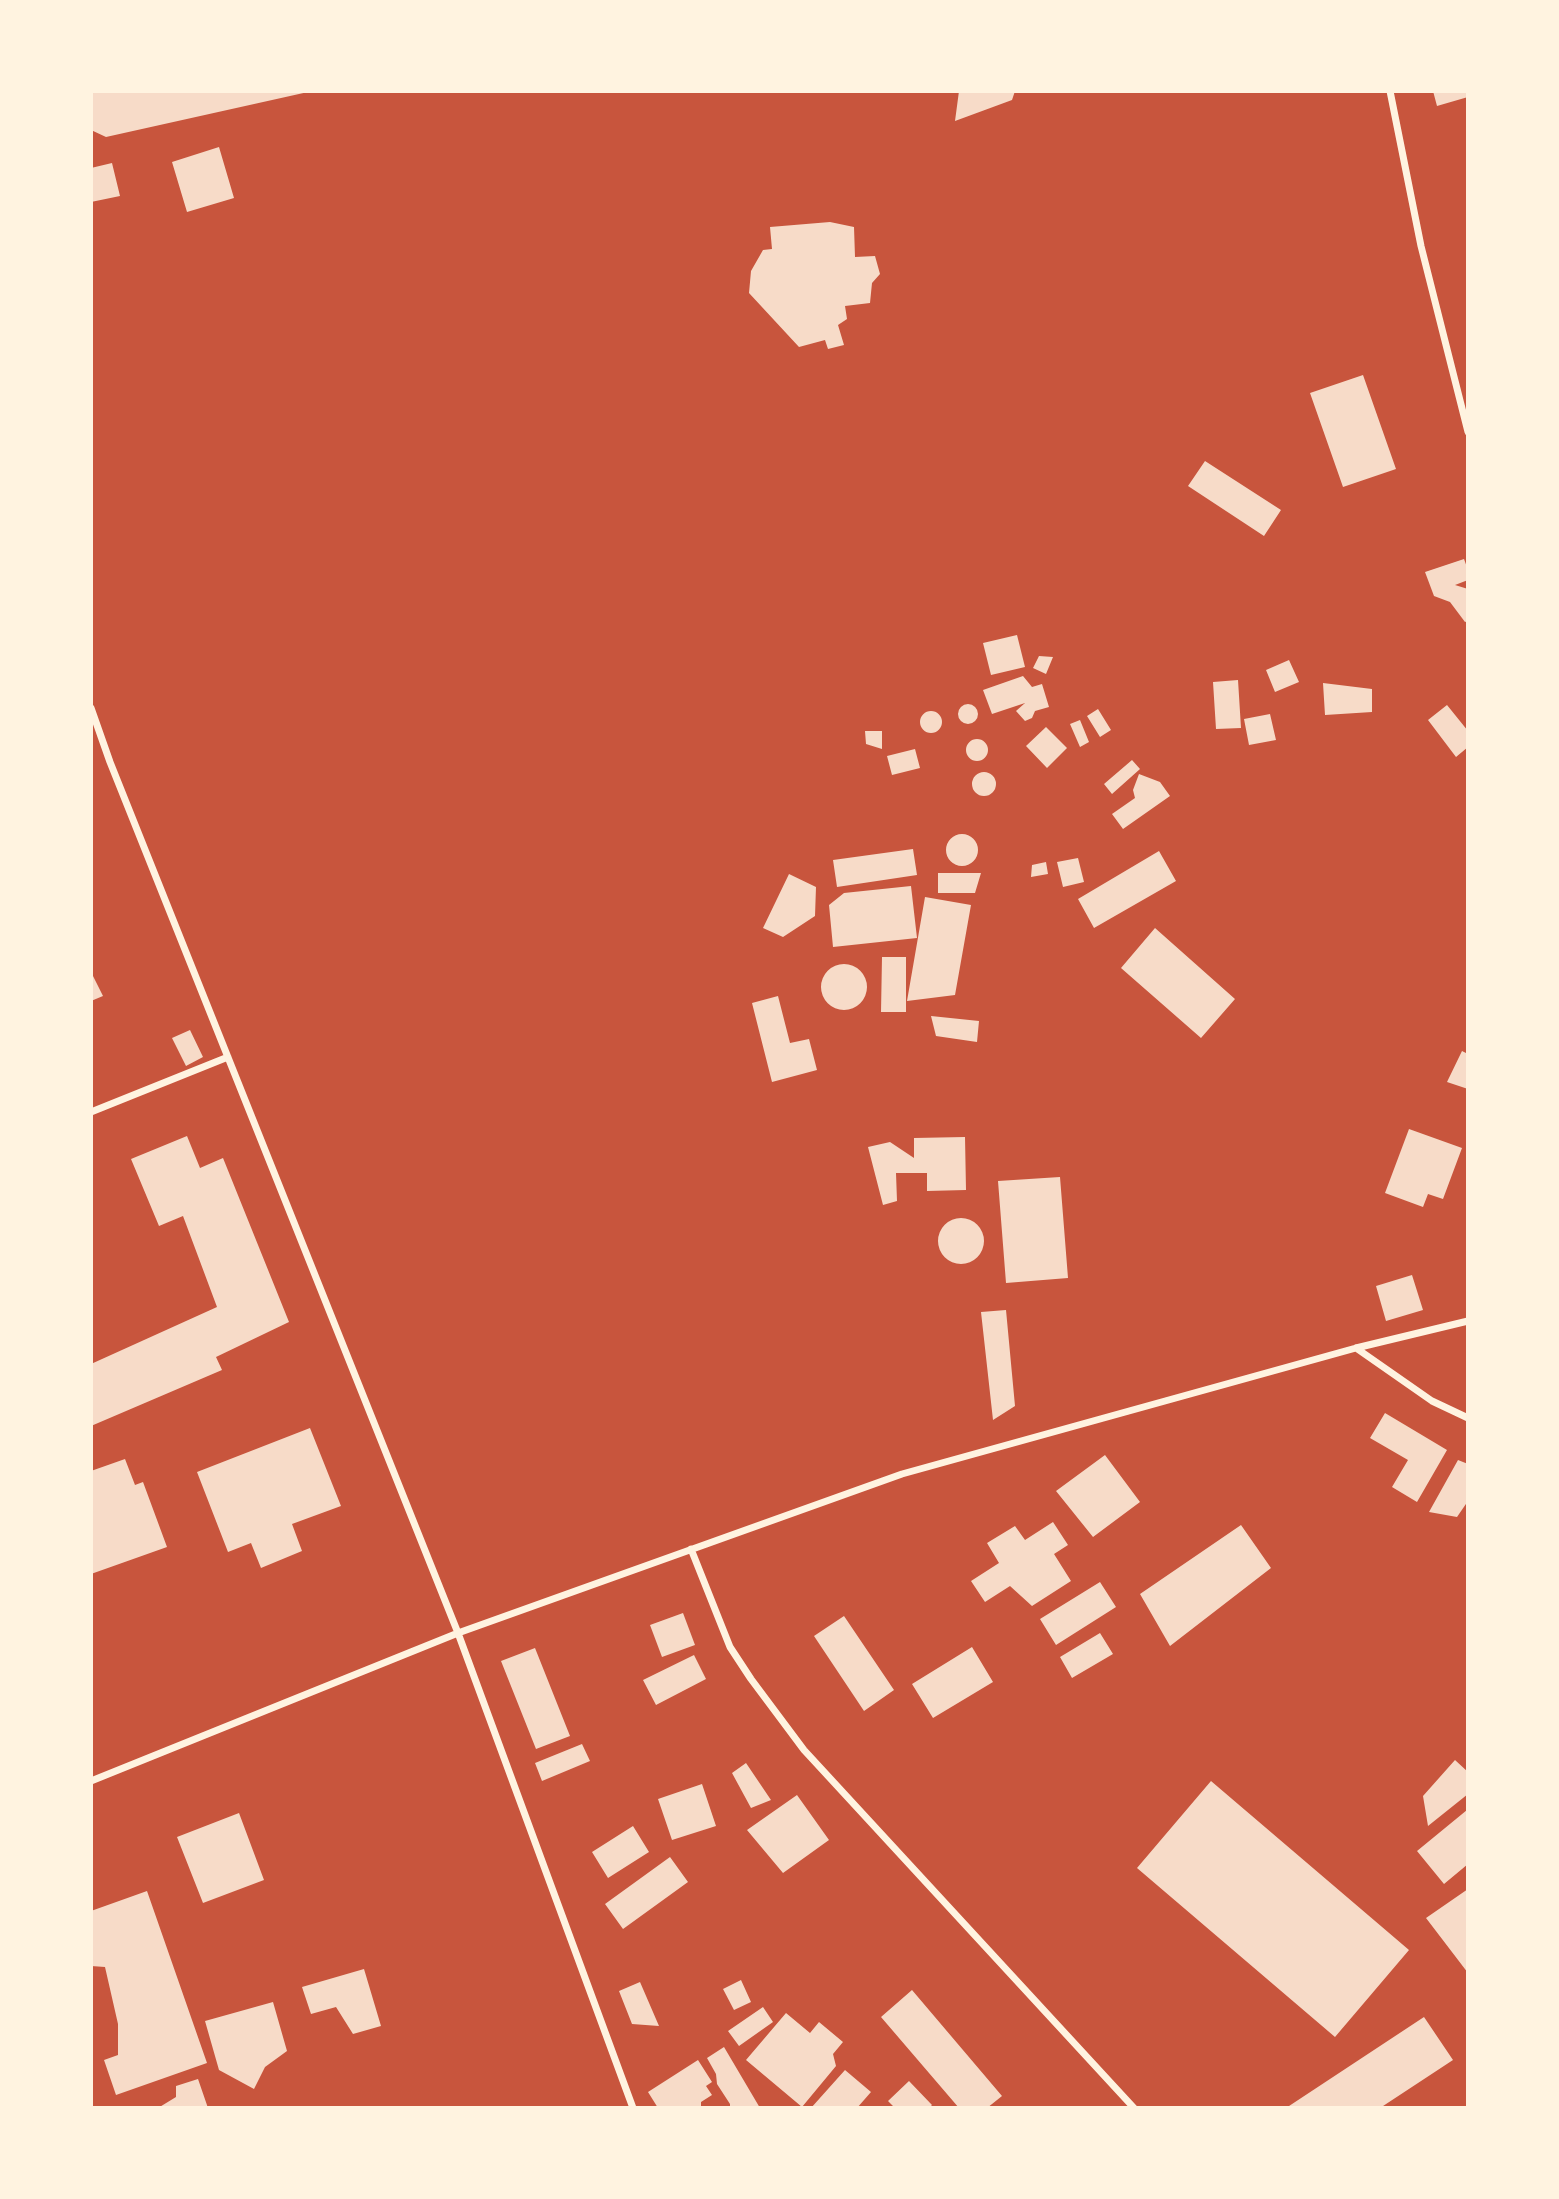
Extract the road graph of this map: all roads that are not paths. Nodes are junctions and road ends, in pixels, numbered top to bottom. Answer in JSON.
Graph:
{"nodes":[{"id":1,"x":1390,"y":91,"type":"edge"},
{"id":2,"x":1468,"y":432,"type":"edge"},
{"id":3,"x":91,"y":708,"type":"edge"},
{"id":4,"x":228,"y":1057,"type":"junction"},
{"id":5,"x":91,"y":1112,"type":"edge"},
{"id":6,"x":1468,"y":1321,"type":"edge"},
{"id":7,"x":1356,"y":1348,"type":"junction"},
{"id":8,"x":1468,"y":1418,"type":"edge"},
{"id":9,"x":691,"y":1549,"type":"junction"},
{"id":10,"x":458,"y":1633,"type":"junction"},
{"id":11,"x":91,"y":1782,"type":"edge"},
{"id":12,"x":633,"y":2108,"type":"edge"},
{"id":13,"x":1134,"y":2108,"type":"edge"}],
"edges":[{"from":1,"to":2,"type":"street"},
{"from":3,"to":4,"type":"street"},
{"from":4,"to":5,"type":"street"},
{"from":4,"to":10,"type":"street"},
{"from":6,"to":7,"type":"street"},
{"from":7,"to":8,"type":"street"},
{"from":7,"to":9,"type":"street"},
{"from":9,"to":10,"type":"street"},
{"from":9,"to":13,"type":"street"},
{"from":10,"to":11,"type":"street"},
{"from":10,"to":12,"type":"street"}]}
